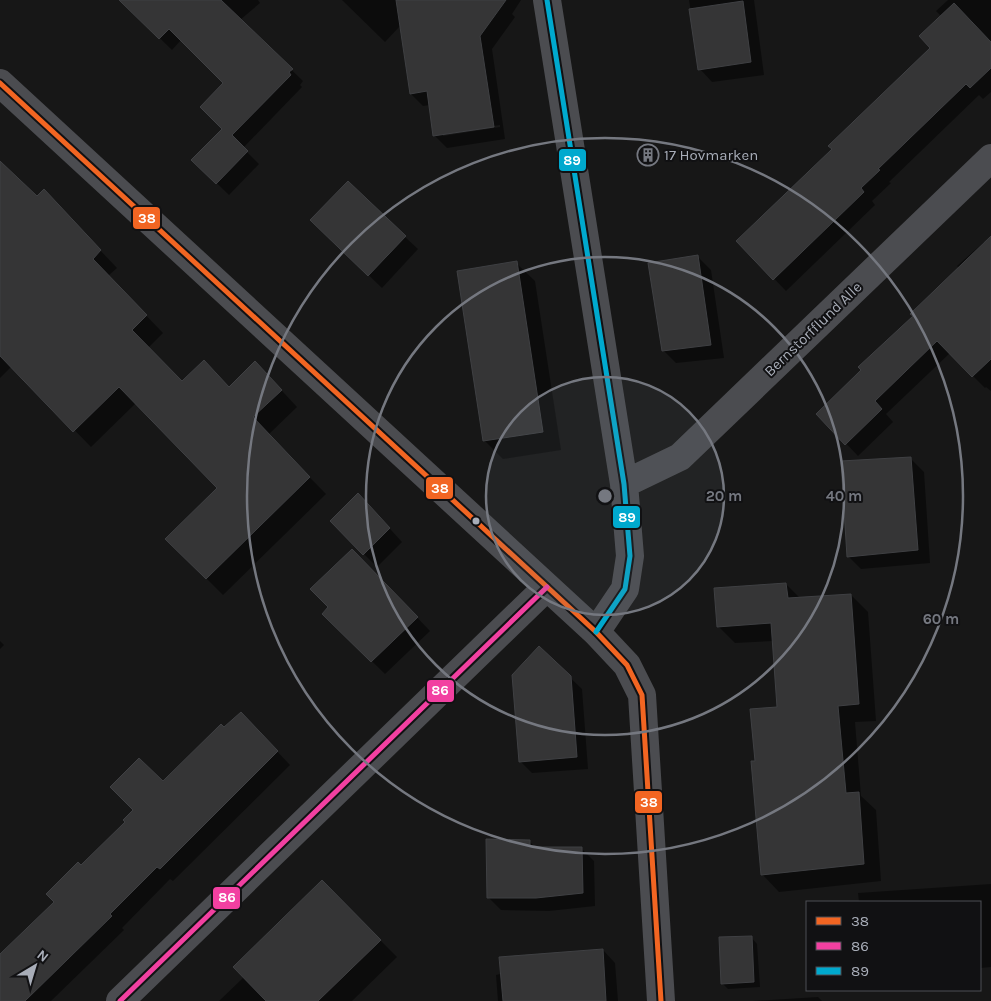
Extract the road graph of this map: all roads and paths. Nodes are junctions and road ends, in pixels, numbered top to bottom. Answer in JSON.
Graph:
{"nodes":[{"id":1,"x":547,"y":0,"type":"edge"},
{"id":2,"x":0,"y":83,"type":"edge"},
{"id":3,"x":991,"y":158,"type":"edge"},
{"id":4,"x":624,"y":484,"type":"junction"},
{"id":5,"x":547,"y":587,"type":"junction"},
{"id":6,"x":596,"y":632,"type":"junction"},
{"id":7,"x":120,"y":1001,"type":"edge"},
{"id":8,"x":661,"y":1001,"type":"edge"}],
"edges":[{"from":1,"to":4,"type":"street"},
{"from":2,"to":5,"type":"street"},
{"from":3,"to":4,"type":"street","name":"Bernstorfflund Alle"},
{"from":4,"to":6,"type":"street"},
{"from":5,"to":6,"type":"street"},
{"from":5,"to":7,"type":"street"},
{"from":6,"to":8,"type":"street"}]}
